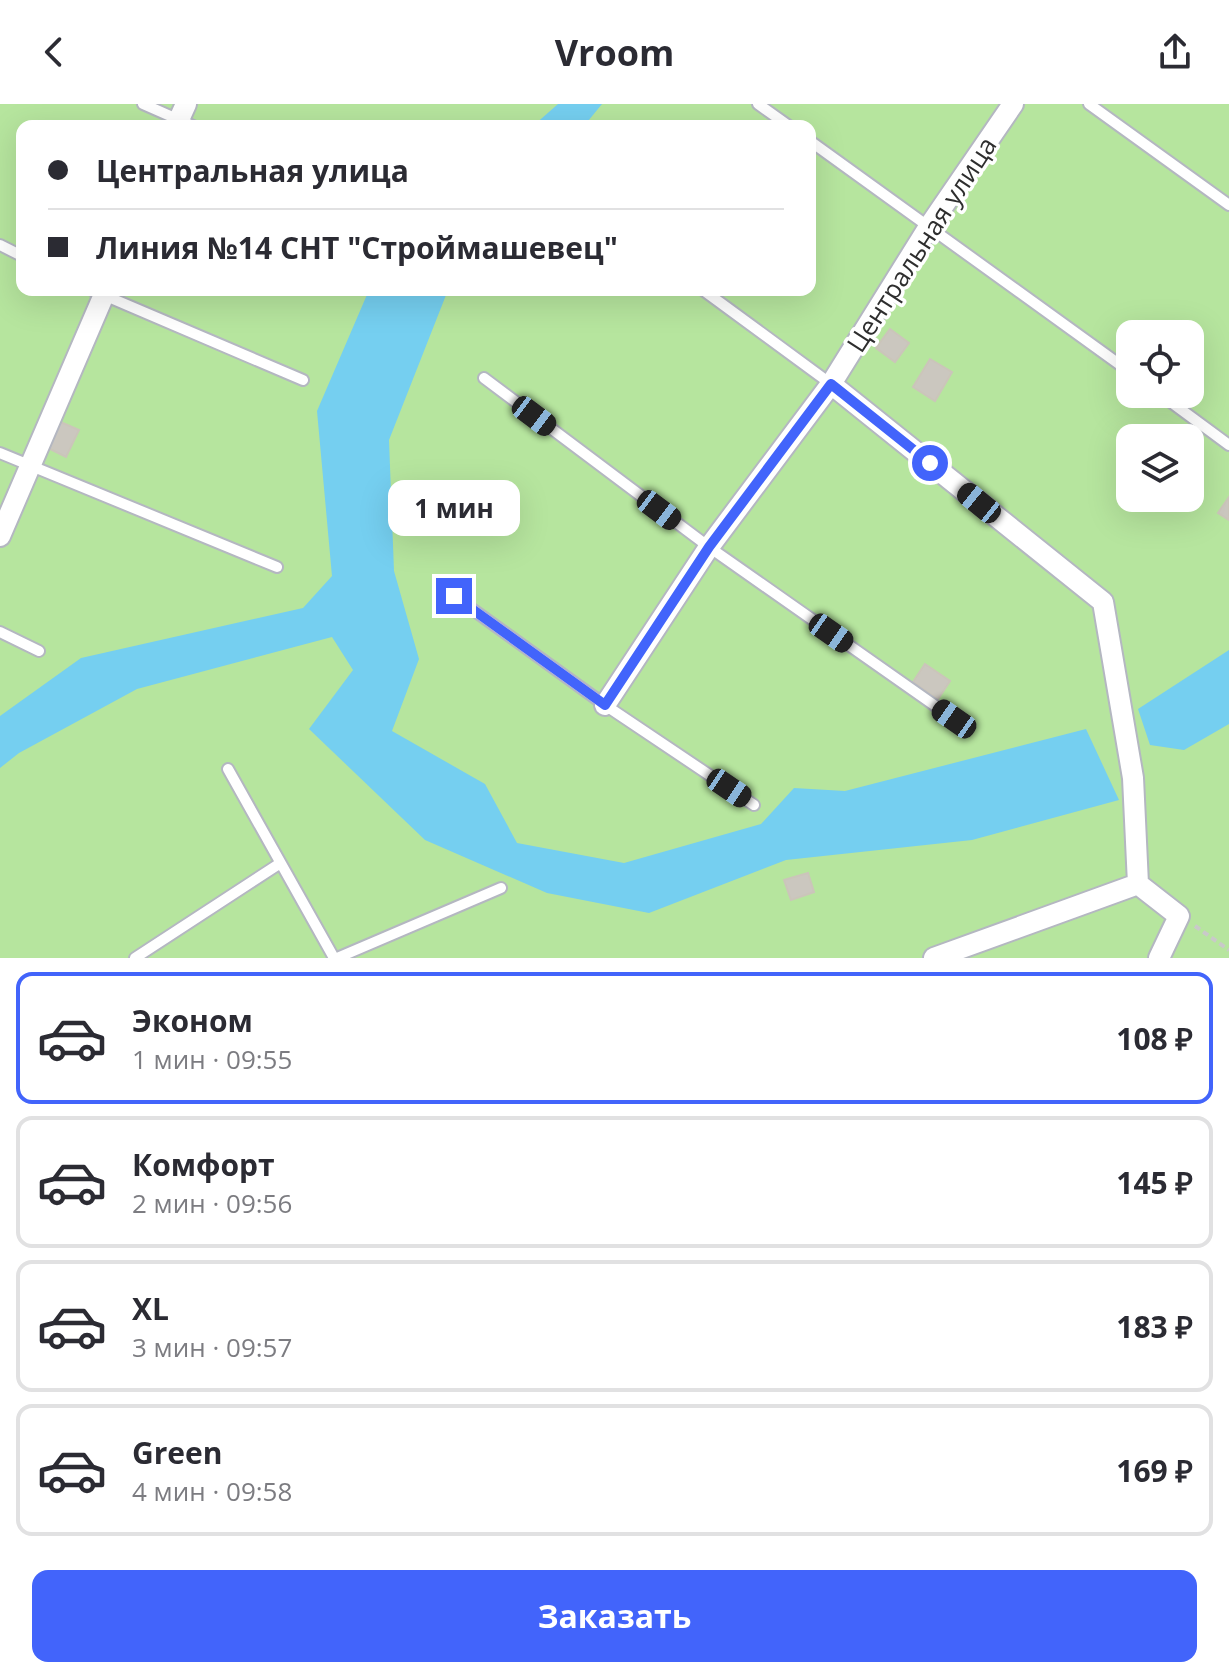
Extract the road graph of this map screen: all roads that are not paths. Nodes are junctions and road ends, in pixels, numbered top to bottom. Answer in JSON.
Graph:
{"nodes":[{"id":1,"x":143,"y":104,"type":"edge"},
{"id":2,"x":758,"y":104,"type":"edge"},
{"id":3,"x":1013,"y":104,"type":"edge"},
{"id":4,"x":1089,"y":104,"type":"edge"},
{"id":5,"x":183,"y":119,"type":"edge"},
{"id":6,"x":781,"y":120,"type":"edge"},
{"id":7,"x":816,"y":145,"type":"edge"},
{"id":8,"x":1229,"y":205,"type":"edge"},
{"id":9,"x":930,"y":225,"type":"junction"},
{"id":10,"x":99,"y":296,"type":"edge"},
{"id":11,"x":110,"y":296,"type":"edge"},
{"id":12,"x":711,"y":296,"type":"edge"},
{"id":13,"x":1116,"y":362,"type":"edge"},
{"id":14,"x":484,"y":378,"type":"dead end"},
{"id":15,"x":303,"y":380,"type":"dead end"},
{"id":16,"x":831,"y":384,"type":"junction"},
{"id":17,"x":1179,"y":408,"type":"edge"},
{"id":18,"x":1229,"y":445,"type":"edge"},
{"id":19,"x":0,"y":453,"type":"edge"},
{"id":20,"x":30,"y":466,"type":"junction"},
{"id":21,"x":0,"y":536,"type":"edge"},
{"id":22,"x":709,"y":547,"type":"junction"},
{"id":23,"x":277,"y":567,"type":"dead end"},
{"id":24,"x":454,"y":596,"type":"dead end"},
{"id":25,"x":0,"y":632,"type":"edge"},
{"id":26,"x":39,"y":651,"type":"dead end"},
{"id":27,"x":605,"y":705,"type":"junction"},
{"id":28,"x":954,"y":719,"type":"dead end"},
{"id":29,"x":228,"y":769,"type":"dead end"},
{"id":30,"x":754,"y":805,"type":"dead end"},
{"id":31,"x":279,"y":864,"type":"junction"},
{"id":32,"x":1138,"y":884,"type":"junction"},
{"id":33,"x":501,"y":888,"type":"dead end"},
{"id":34,"x":135,"y":958,"type":"edge"},
{"id":35,"x":335,"y":958,"type":"edge"},
{"id":36,"x":934,"y":958,"type":"edge"},
{"id":37,"x":1159,"y":958,"type":"edge"}],
"edges":[{"from":1,"to":5,"type":"lane"},
{"from":2,"to":6,"type":"lane"},
{"from":3,"to":9,"type":"street","name":"Центральная улица"},
{"from":4,"to":8,"type":"lane"},
{"from":7,"to":9,"type":"lane"},
{"from":9,"to":13,"type":"lane"},
{"from":9,"to":16,"type":"street","name":"Центральная улица"},
{"from":10,"to":20,"type":"street"},
{"from":11,"to":15,"type":"lane"},
{"from":12,"to":16,"type":"lane"},
{"from":14,"to":22,"type":"lane"},
{"from":16,"to":22,"type":"street","name":"Центральная улица"},
{"from":16,"to":32,"type":"street"},
{"from":17,"to":18,"type":"lane"},
{"from":19,"to":20,"type":"lane"},
{"from":20,"to":21,"type":"street"},
{"from":20,"to":23,"type":"lane"},
{"from":22,"to":27,"type":"street","name":"Центральная улица"},
{"from":22,"to":28,"type":"lane"},
{"from":24,"to":27,"type":"lane"},
{"from":25,"to":26,"type":"lane"},
{"from":27,"to":30,"type":"lane"},
{"from":29,"to":31,"type":"lane"},
{"from":31,"to":34,"type":"lane"},
{"from":31,"to":35,"type":"lane"},
{"from":32,"to":36,"type":"street"},
{"from":32,"to":37,"type":"street"},
{"from":33,"to":35,"type":"lane"}]}
